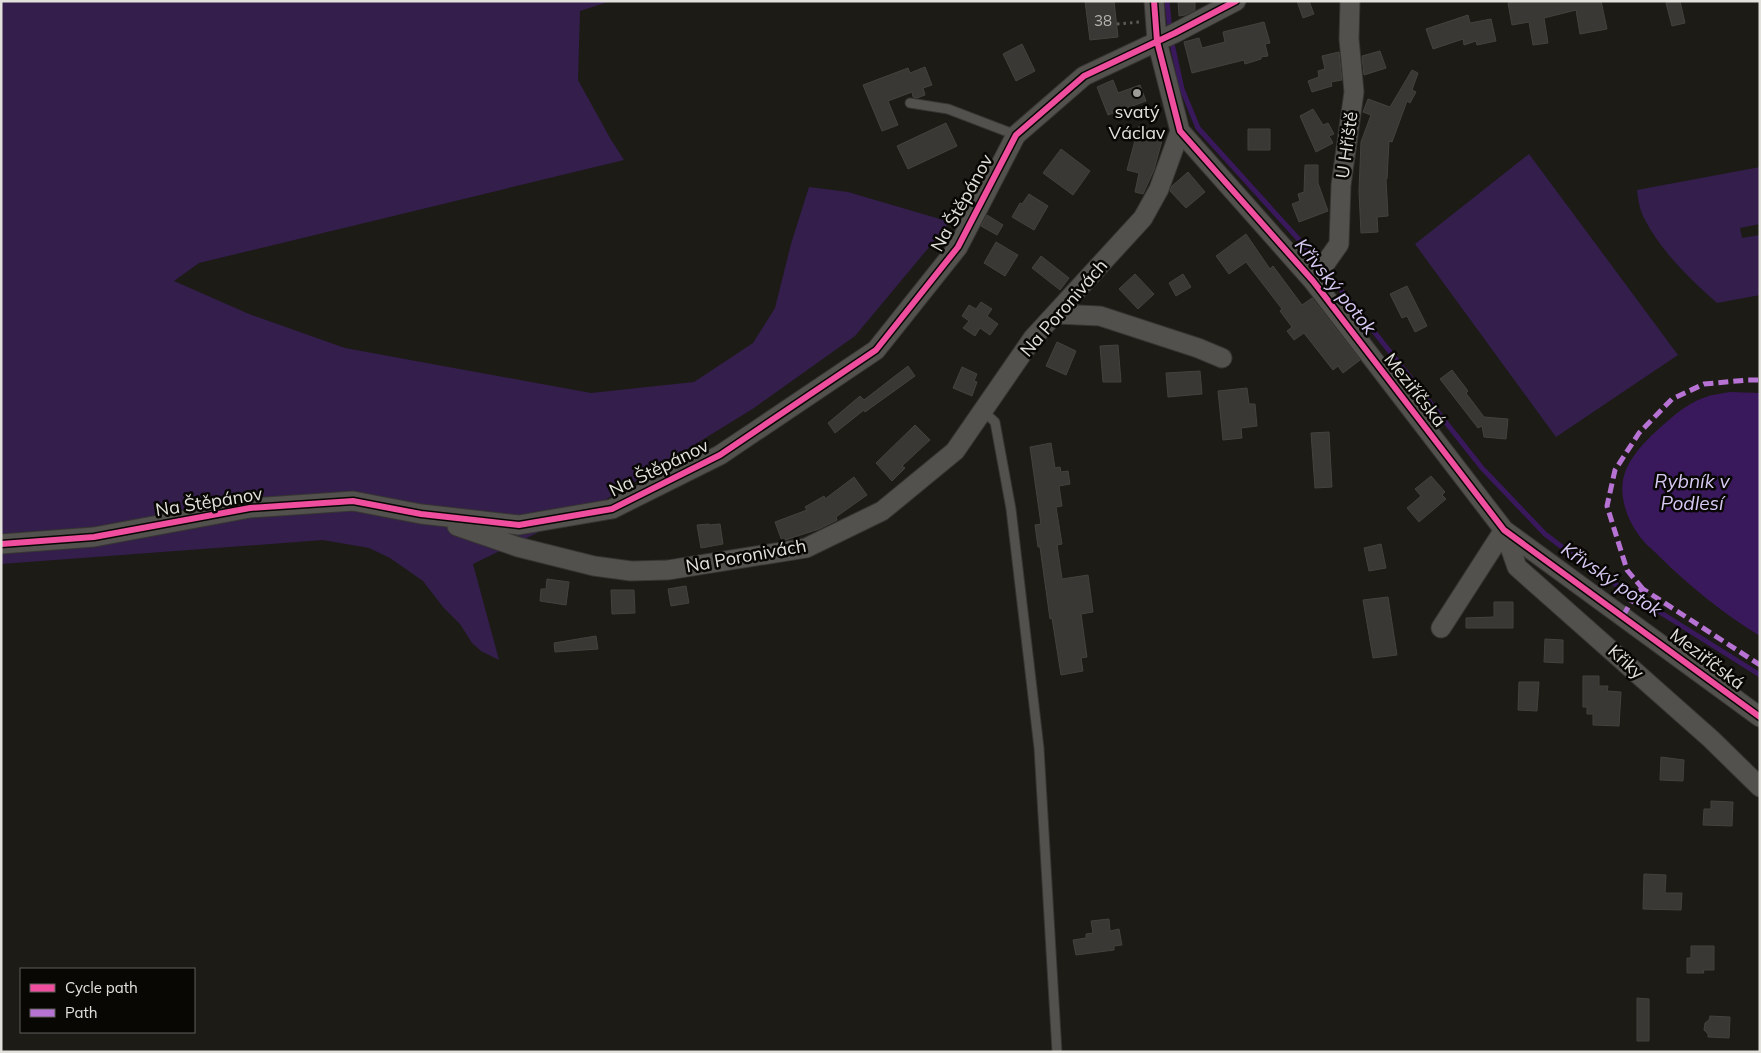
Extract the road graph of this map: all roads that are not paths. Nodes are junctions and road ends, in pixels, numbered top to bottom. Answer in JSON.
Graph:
{"nodes":[{"id":1,"x":1154,"y":1,"type":"edge"},
{"id":2,"x":1236,"y":1,"type":"edge"},
{"id":3,"x":1350,"y":1,"type":"edge"},
{"id":4,"x":1166,"y":37,"type":"junction"},
{"id":5,"x":910,"y":103,"type":"dead end"},
{"id":6,"x":1180,"y":131,"type":"junction"},
{"id":7,"x":1016,"y":135,"type":"junction"},
{"id":8,"x":1315,"y":277,"type":"junction"},
{"id":9,"x":1056,"y":314,"type":"junction"},
{"id":10,"x":1222,"y":358,"type":"dead end"},
{"id":11,"x":983,"y":411,"type":"junction"},
{"id":12,"x":421,"y":514,"type":"junction"},
{"id":13,"x":1504,"y":530,"type":"junction"},
{"id":14,"x":1,"y":544,"type":"edge"},
{"id":15,"x":1440,"y":628,"type":"dead end"},
{"id":16,"x":1760,"y":717,"type":"edge"},
{"id":17,"x":1760,"y":787,"type":"edge"},
{"id":18,"x":1057,"y":1052,"type":"edge"}],
"edges":[{"from":1,"to":4,"type":"street","name":"Meziříčská"},
{"from":2,"to":4,"type":"street","name":"Na Štěpánov"},
{"from":3,"to":8,"type":"street","name":"U Hřiště"},
{"from":4,"to":6,"type":"street","name":"Meziříčská"},
{"from":4,"to":7,"type":"street","name":"Na Štěpánov"},
{"from":5,"to":7,"type":"lane"},
{"from":6,"to":8,"type":"street","name":"Meziříčská"},
{"from":6,"to":9,"type":"street","name":"Na Poronivách"},
{"from":7,"to":12,"type":"street","name":"Na Štěpánov"},
{"from":8,"to":13,"type":"street","name":"Meziříčská"},
{"from":9,"to":10,"type":"street"},
{"from":9,"to":11,"type":"street","name":"Na Poronivách"},
{"from":11,"to":12,"type":"street","name":"Na Poronivách"},
{"from":11,"to":18,"type":"lane"},
{"from":12,"to":14,"type":"street","name":"Na Štěpánov"},
{"from":13,"to":15,"type":"street"},
{"from":13,"to":16,"type":"street","name":"Meziříčská"},
{"from":13,"to":17,"type":"street","name":"Křiky"}]}
